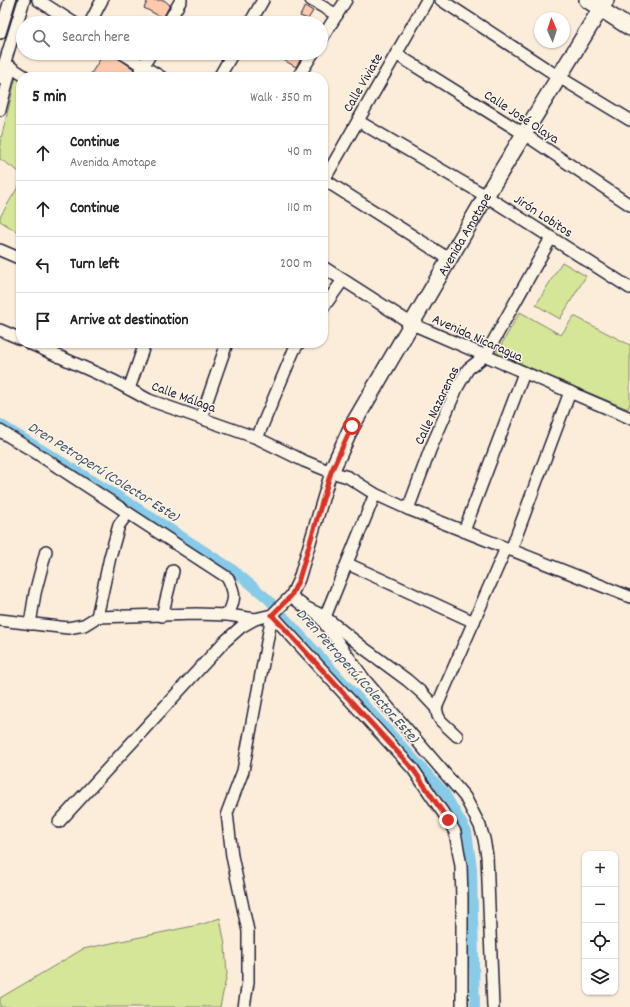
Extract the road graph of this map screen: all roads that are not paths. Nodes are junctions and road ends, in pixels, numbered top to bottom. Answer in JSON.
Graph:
{"nodes":[{"id":1,"x":10,"y":0,"type":"edge"},
{"id":2,"x":24,"y":0,"type":"edge"},
{"id":3,"x":38,"y":0,"type":"edge"},
{"id":4,"x":102,"y":0,"type":"edge"},
{"id":5,"x":181,"y":0,"type":"edge"},
{"id":6,"x":263,"y":0,"type":"edge"},
{"id":7,"x":311,"y":0,"type":"edge"},
{"id":8,"x":346,"y":0,"type":"edge"},
{"id":9,"x":427,"y":0,"type":"edge"},
{"id":10,"x":441,"y":0,"type":"edge"},
{"id":11,"x":587,"y":0,"type":"edge"},
{"id":12,"x":603,"y":5,"type":"edge"},
{"id":13,"x":336,"y":15,"type":"junction"},
{"id":14,"x":19,"y":16,"type":"edge"},
{"id":15,"x":63,"y":16,"type":"edge"},
{"id":16,"x":94,"y":16,"type":"edge"},
{"id":17,"x":172,"y":16,"type":"edge"},
{"id":18,"x":254,"y":16,"type":"edge"},
{"id":19,"x":16,"y":27,"type":"edge"},
{"id":20,"x":328,"y":28,"type":"edge"},
{"id":21,"x":630,"y":28,"type":"edge"},
{"id":22,"x":0,"y":33,"type":"edge"},
{"id":23,"x":396,"y":54,"type":"junction"},
{"id":24,"x":133,"y":60,"type":"edge"},
{"id":25,"x":147,"y":60,"type":"edge"},
{"id":26,"x":229,"y":60,"type":"edge"},
{"id":27,"x":309,"y":60,"type":"edge"},
{"id":28,"x":5,"y":63,"type":"edge"},
{"id":29,"x":143,"y":66,"type":"junction"},
{"id":30,"x":18,"y":72,"type":"edge"},
{"id":31,"x":140,"y":72,"type":"edge"},
{"id":32,"x":153,"y":72,"type":"edge"},
{"id":33,"x":222,"y":72,"type":"edge"},
{"id":34,"x":301,"y":72,"type":"edge"},
{"id":35,"x":559,"y":77,"type":"junction"},
{"id":36,"x":0,"y":78,"type":"edge"},
{"id":37,"x":0,"y":110,"type":"edge"},
{"id":38,"x":630,"y":120,"type":"edge"},
{"id":39,"x":358,"y":121,"type":"junction"},
{"id":40,"x":524,"y":134,"type":"junction"},
{"id":41,"x":328,"y":171,"type":"edge"},
{"id":42,"x":328,"y":182,"type":"edge"},
{"id":43,"x":486,"y":196,"type":"junction"},
{"id":44,"x":630,"y":205,"type":"edge"},
{"id":45,"x":551,"y":238,"type":"junction"},
{"id":46,"x":0,"y":250,"type":"edge"},
{"id":47,"x":16,"y":257,"type":"edge"},
{"id":48,"x":449,"y":259,"type":"junction"},
{"id":49,"x":328,"y":270,"type":"edge"},
{"id":50,"x":343,"y":280,"type":"junction"},
{"id":51,"x":630,"y":288,"type":"edge"},
{"id":52,"x":328,"y":301,"type":"edge"},
{"id":53,"x":412,"y":324,"type":"junction"},
{"id":54,"x":0,"y":330,"type":"edge"},
{"id":55,"x":16,"y":338,"type":"edge"},
{"id":56,"x":40,"y":348,"type":"edge"},
{"id":57,"x":143,"y":348,"type":"edge"},
{"id":58,"x":224,"y":348,"type":"edge"},
{"id":59,"x":295,"y":348,"type":"edge"},
{"id":60,"x":485,"y":356,"type":"junction"},
{"id":61,"x":524,"y":373,"type":"junction"},
{"id":62,"x":129,"y":389,"type":"junction"},
{"id":63,"x":570,"y":392,"type":"junction"},
{"id":64,"x":201,"y":418,"type":"junction"},
{"id":65,"x":630,"y":418,"type":"edge"},
{"id":66,"x":0,"y":431,"type":"edge"},
{"id":67,"x":258,"y":438,"type":"junction"},
{"id":68,"x":331,"y":472,"type":"junction"},
{"id":69,"x":376,"y":494,"type":"junction"},
{"id":70,"x":408,"y":509,"type":"junction"},
{"id":71,"x":128,"y":513,"type":"junction"},
{"id":72,"x":464,"y":531,"type":"junction"},
{"id":73,"x":509,"y":549,"type":"junction"},
{"id":74,"x":46,"y":551,"type":"dead end"},
{"id":75,"x":348,"y":564,"type":"junction"},
{"id":76,"x":173,"y":571,"type":"dead end"},
{"id":77,"x":291,"y":596,"type":"junction"},
{"id":78,"x":630,"y":596,"type":"edge"},
{"id":79,"x":226,"y":615,"type":"junction"},
{"id":80,"x":272,"y":615,"type":"junction"},
{"id":81,"x":321,"y":615,"type":"junction"},
{"id":82,"x":162,"y":616,"type":"junction"},
{"id":83,"x":98,"y":617,"type":"junction"},
{"id":84,"x":255,"y":619,"type":"junction"},
{"id":85,"x":0,"y":620,"type":"edge"},
{"id":86,"x":474,"y":622,"type":"junction"},
{"id":87,"x":30,"y":624,"type":"junction"},
{"id":88,"x":223,"y":643,"type":"junction"},
{"id":89,"x":436,"y":708,"type":"junction"},
{"id":90,"x":457,"y":736,"type":"dead end"},
{"id":91,"x":59,"y":822,"type":"dead end"},
{"id":92,"x":244,"y":1007,"type":"edge"},
{"id":93,"x":462,"y":1007,"type":"edge"},
{"id":94,"x":493,"y":1007,"type":"edge"}],
"edges":[{"from":1,"to":22,"type":"street"},
{"from":2,"to":14,"type":"street"},
{"from":3,"to":15,"type":"street"},
{"from":4,"to":16,"type":"street"},
{"from":5,"to":17,"type":"street"},
{"from":6,"to":18,"type":"street"},
{"from":7,"to":13,"type":"street"},
{"from":8,"to":13,"type":"street"},
{"from":9,"to":23,"type":"street","name":"Calle Viviate"},
{"from":10,"to":35,"type":"street"},
{"from":11,"to":12,"type":"street"},
{"from":12,"to":21,"type":"street"},
{"from":12,"to":35,"type":"street","name":"Avenida Amotape"},
{"from":13,"to":20,"type":"street"},
{"from":19,"to":28,"type":"street"},
{"from":23,"to":39,"type":"street","name":"Calle Viviate"},
{"from":23,"to":40,"type":"street","name":"Calle José Olaya"},
{"from":24,"to":29,"type":"street"},
{"from":25,"to":29,"type":"street"},
{"from":26,"to":33,"type":"street"},
{"from":27,"to":34,"type":"street"},
{"from":28,"to":30,"type":"street"},
{"from":28,"to":36,"type":"street"},
{"from":28,"to":37,"type":"street"},
{"from":29,"to":31,"type":"street"},
{"from":29,"to":32,"type":"street"},
{"from":35,"to":38,"type":"street"},
{"from":35,"to":40,"type":"street","name":"Avenida Amotape"},
{"from":39,"to":41,"type":"street","name":"Calle Viviate"},
{"from":39,"to":43,"type":"street","name":"Jirón Lobitos"},
{"from":40,"to":43,"type":"street","name":"Avenida Amotape"},
{"from":40,"to":44,"type":"street","name":"Calle José Olaya"},
{"from":42,"to":48,"type":"street"},
{"from":43,"to":45,"type":"street","name":"Jirón Lobitos"},
{"from":43,"to":48,"type":"street","name":"Avenida Amotape"},
{"from":45,"to":51,"type":"street","name":"Jirón Lobitos"},
{"from":45,"to":60,"type":"street","name":"Calle Nazarenas"},
{"from":46,"to":47,"type":"street"},
{"from":48,"to":53,"type":"street","name":"Avenida Amotape"},
{"from":49,"to":50,"type":"street","name":"Avenida Nicaragua"},
{"from":50,"to":52,"type":"street"},
{"from":50,"to":53,"type":"street","name":"Avenida Nicaragua"},
{"from":53,"to":60,"type":"street","name":"Avenida Nicaragua"},
{"from":53,"to":68,"type":"street","name":"Avenida Amotape"},
{"from":54,"to":55,"type":"street"},
{"from":56,"to":62,"type":"street","name":"Calle Málaga"},
{"from":57,"to":62,"type":"street"},
{"from":58,"to":64,"type":"street"},
{"from":59,"to":67,"type":"street"},
{"from":60,"to":61,"type":"street","name":"Avenida Nicaragua"},
{"from":60,"to":70,"type":"street","name":"Calle Nazarenas"},
{"from":61,"to":63,"type":"street","name":"Avenida Nicaragua"},
{"from":61,"to":72,"type":"street"},
{"from":62,"to":64,"type":"street","name":"Calle Málaga"},
{"from":63,"to":65,"type":"street","name":"Avenida Nicaragua"},
{"from":63,"to":73,"type":"street"},
{"from":64,"to":67,"type":"street","name":"Calle Málaga"},
{"from":66,"to":71,"type":"street"},
{"from":67,"to":68,"type":"street","name":"Calle Málaga"},
{"from":68,"to":69,"type":"street","name":"Calle Málaga"},
{"from":68,"to":77,"type":"street"},
{"from":69,"to":70,"type":"street","name":"Calle Málaga"},
{"from":69,"to":75,"type":"street"},
{"from":70,"to":72,"type":"street","name":"Calle Málaga"},
{"from":71,"to":79,"type":"street"},
{"from":71,"to":83,"type":"street"},
{"from":72,"to":73,"type":"street","name":"Calle Málaga"},
{"from":73,"to":78,"type":"street","name":"Calle Málaga"},
{"from":73,"to":86,"type":"street"},
{"from":74,"to":87,"type":"street"},
{"from":75,"to":81,"type":"street"},
{"from":75,"to":86,"type":"street"},
{"from":76,"to":82,"type":"street"},
{"from":77,"to":80,"type":"street"},
{"from":77,"to":81,"type":"street"},
{"from":79,"to":82,"type":"street"},
{"from":79,"to":84,"type":"street"},
{"from":79,"to":88,"type":"street"},
{"from":80,"to":84,"type":"street"},
{"from":80,"to":92,"type":"street"},
{"from":80,"to":93,"type":"street"},
{"from":81,"to":89,"type":"street"},
{"from":81,"to":94,"type":"street"},
{"from":82,"to":83,"type":"street"},
{"from":83,"to":87,"type":"street"},
{"from":84,"to":88,"type":"street"},
{"from":85,"to":87,"type":"street"},
{"from":86,"to":89,"type":"street"},
{"from":88,"to":91,"type":"street"},
{"from":89,"to":90,"type":"street"}]}
